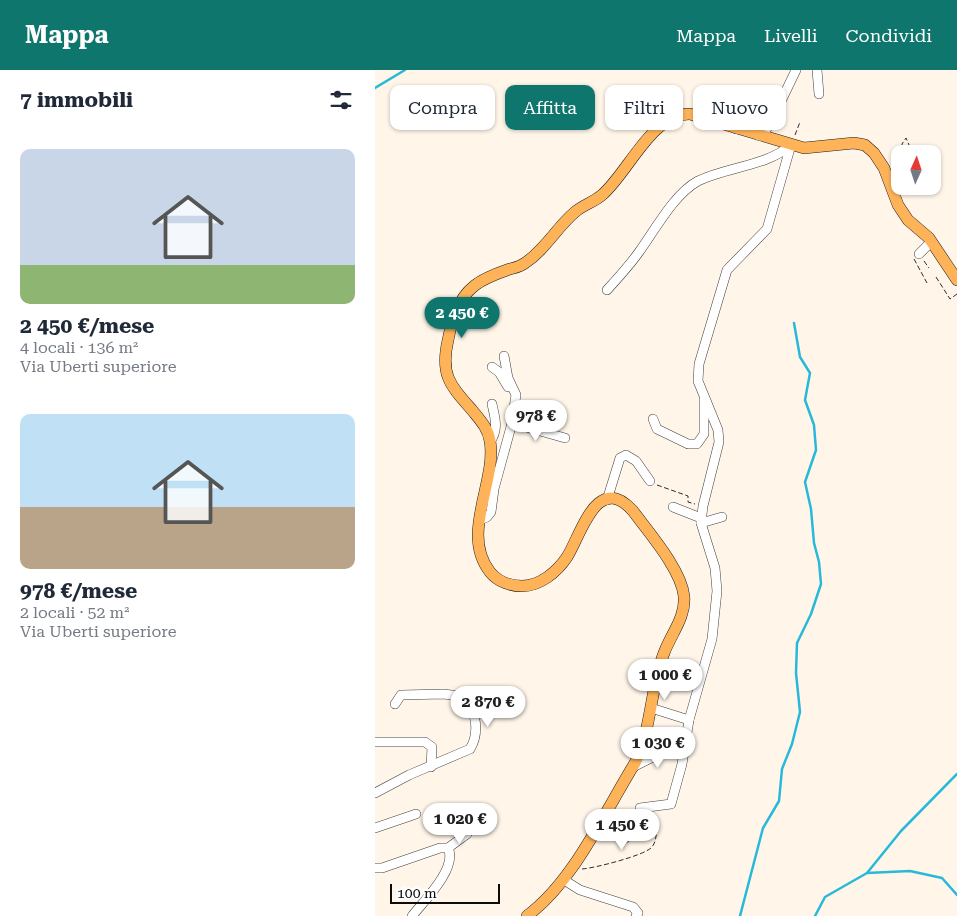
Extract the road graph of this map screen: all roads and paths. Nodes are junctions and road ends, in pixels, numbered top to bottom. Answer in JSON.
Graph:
{"nodes":[{"id":1,"x":795,"y":70,"type":"edge"},
{"id":2,"x":817,"y":70,"type":"edge"},
{"id":3,"x":786,"y":89,"type":"edge"},
{"id":4,"x":819,"y":94,"type":"dead end"},
{"id":5,"x":693,"y":115,"type":"edge"},
{"id":6,"x":800,"y":122,"type":"dead end"},
{"id":7,"x":739,"y":130,"type":"edge"},
{"id":8,"x":759,"y":130,"type":"edge"},
{"id":9,"x":765,"y":130,"type":"edge"},
{"id":10,"x":773,"y":130,"type":"edge"},
{"id":11,"x":759,"y":136,"type":"junction"},
{"id":12,"x":779,"y":142,"type":"junction"},
{"id":13,"x":791,"y":145,"type":"junction"},
{"id":14,"x":902,"y":145,"type":"edge"},
{"id":15,"x":908,"y":145,"type":"edge"},
{"id":16,"x":931,"y":242,"type":"junction"},
{"id":17,"x":919,"y":254,"type":"joint"},
{"id":18,"x":936,"y":276,"type":"dead end"},
{"id":19,"x":957,"y":280,"type":"edge"},
{"id":20,"x":927,"y":283,"type":"dead end"},
{"id":21,"x":607,"y":290,"type":"dead end"},
{"id":22,"x":957,"y":294,"type":"edge"},
{"id":23,"x":504,"y":356,"type":"dead end"},
{"id":24,"x":492,"y":367,"type":"dead end"},
{"id":25,"x":705,"y":397,"type":"junction"},
{"id":26,"x":515,"y":401,"type":"junction"},
{"id":27,"x":492,"y":404,"type":"dead end"},
{"id":28,"x":653,"y":419,"type":"dead end"},
{"id":29,"x":512,"y":423,"type":"junction"},
{"id":30,"x":565,"y":438,"type":"dead end"},
{"id":31,"x":490,"y":442,"type":"junction"},
{"id":32,"x":650,"y":480,"type":"joint"},
{"id":33,"x":607,"y":500,"type":"junction"},
{"id":34,"x":703,"y":506,"type":"junction"},
{"id":35,"x":673,"y":507,"type":"dead end"},
{"id":36,"x":722,"y":517,"type":"dead end"},
{"id":37,"x":480,"y":520,"type":"junction"},
{"id":38,"x":701,"y":520,"type":"junction"},
{"id":39,"x":395,"y":704,"type":"dead end"},
{"id":40,"x":651,"y":708,"type":"junction"},
{"id":41,"x":689,"y":720,"type":"junction"},
{"id":42,"x":375,"y":742,"type":"edge"},
{"id":43,"x":673,"y":747,"type":"dead end"},
{"id":44,"x":431,"y":766,"type":"junction"},
{"id":45,"x":633,"y":767,"type":"junction"},
{"id":46,"x":375,"y":794,"type":"edge"},
{"id":47,"x":639,"y":808,"type":"dead end"},
{"id":48,"x":416,"y":814,"type":"dead end"},
{"id":49,"x":601,"y":820,"type":"junction"},
{"id":50,"x":629,"y":821,"type":"dead end"},
{"id":51,"x":375,"y":828,"type":"edge"},
{"id":52,"x":657,"y":829,"type":"dead end"},
{"id":53,"x":467,"y":834,"type":"dead end"},
{"id":54,"x":448,"y":848,"type":"junction"},
{"id":55,"x":572,"y":866,"type":"junction"},
{"id":56,"x":375,"y":868,"type":"edge"},
{"id":57,"x":564,"y":880,"type":"junction"},
{"id":58,"x":412,"y":916,"type":"edge"},
{"id":59,"x":527,"y":916,"type":"edge"},
{"id":60,"x":636,"y":916,"type":"edge"}],
"edges":[{"from":1,"to":3,"type":"street"},
{"from":2,"to":4,"type":"street"},
{"from":5,"to":31,"type":"main road"},
{"from":6,"to":13,"type":"path"},
{"from":7,"to":11,"type":"main road"},
{"from":8,"to":11,"type":"street"},
{"from":9,"to":11,"type":"street"},
{"from":10,"to":12,"type":"street"},
{"from":11,"to":12,"type":"main road"},
{"from":12,"to":13,"type":"main road"},
{"from":13,"to":16,"type":"main road"},
{"from":13,"to":21,"type":"street"},
{"from":13,"to":25,"type":"street"},
{"from":14,"to":15,"type":"path"},
{"from":16,"to":17,"type":"street"},
{"from":16,"to":19,"type":"main road"},
{"from":17,"to":20,"type":"path"},
{"from":18,"to":22,"type":"path"},
{"from":23,"to":26,"type":"street"},
{"from":24,"to":26,"type":"street"},
{"from":25,"to":28,"type":"street"},
{"from":25,"to":34,"type":"street"},
{"from":26,"to":29,"type":"street"},
{"from":27,"to":31,"type":"street"},
{"from":29,"to":30,"type":"street"},
{"from":29,"to":37,"type":"street"},
{"from":31,"to":37,"type":"main road"},
{"from":32,"to":33,"type":"street"},
{"from":32,"to":34,"type":"path"},
{"from":33,"to":37,"type":"main road"},
{"from":33,"to":40,"type":"main road"},
{"from":34,"to":38,"type":"street"},
{"from":35,"to":38,"type":"street"},
{"from":36,"to":38,"type":"street"},
{"from":38,"to":41,"type":"street"},
{"from":39,"to":44,"type":"street"},
{"from":40,"to":41,"type":"street"},
{"from":40,"to":45,"type":"main road"},
{"from":41,"to":47,"type":"street"},
{"from":42,"to":44,"type":"street"},
{"from":43,"to":45,"type":"street"},
{"from":44,"to":46,"type":"street"},
{"from":45,"to":49,"type":"main road"},
{"from":48,"to":51,"type":"street"},
{"from":49,"to":50,"type":"street"},
{"from":49,"to":55,"type":"main road"},
{"from":52,"to":55,"type":"path"},
{"from":53,"to":54,"type":"street"},
{"from":54,"to":56,"type":"street"},
{"from":54,"to":58,"type":"street"},
{"from":55,"to":57,"type":"main road"},
{"from":57,"to":59,"type":"main road"},
{"from":57,"to":60,"type":"street"}]}
